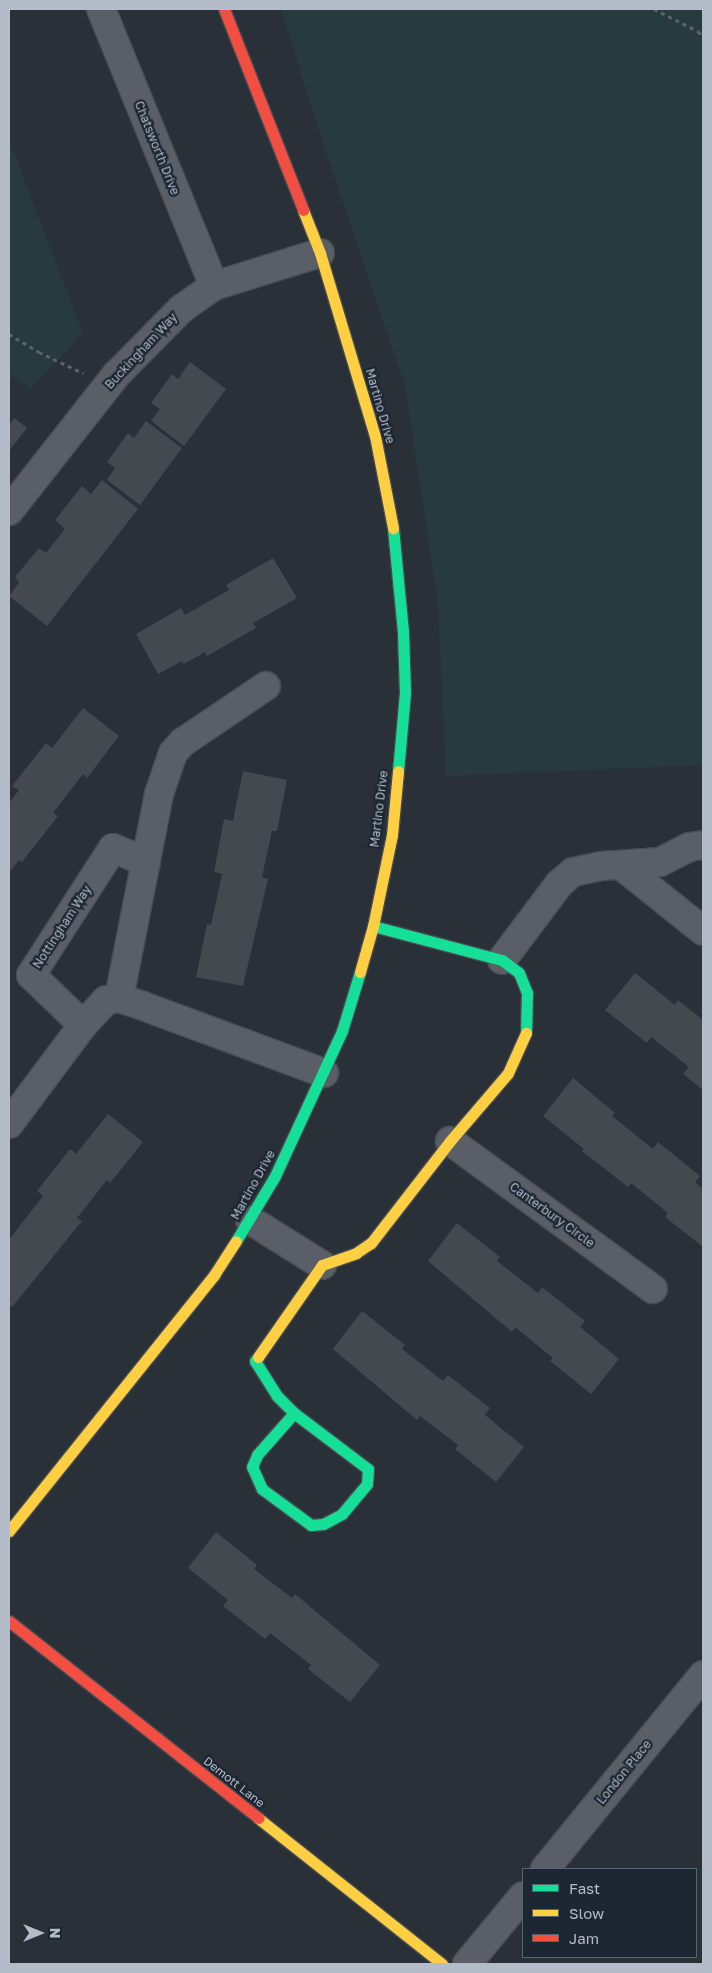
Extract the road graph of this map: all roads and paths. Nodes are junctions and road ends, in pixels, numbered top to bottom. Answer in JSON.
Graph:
{"nodes":[{"id":1,"x":101,"y":9,"type":"edge"},
{"id":2,"x":224,"y":9,"type":"edge"},
{"id":3,"x":654,"y":9,"type":"edge"},
{"id":4,"x":703,"y":36,"type":"edge"},
{"id":5,"x":320,"y":253,"type":"junction"},
{"id":6,"x":214,"y":286,"type":"junction"},
{"id":7,"x":9,"y":334,"type":"edge"},
{"id":8,"x":108,"y":386,"type":"junction"},
{"id":9,"x":9,"y":511,"type":"edge"},
{"id":10,"x":266,"y":686,"type":"dead end"},
{"id":11,"x":703,"y":845,"type":"edge"},
{"id":12,"x":146,"y":862,"type":"junction"},
{"id":13,"x":622,"y":866,"type":"junction"},
{"id":14,"x":373,"y":926,"type":"junction"},
{"id":15,"x":703,"y":931,"type":"edge"},
{"id":16,"x":502,"y":960,"type":"junction"},
{"id":17,"x":120,"y":998,"type":"junction"},
{"id":18,"x":83,"y":1025,"type":"junction"},
{"id":19,"x":324,"y":1073,"type":"junction"},
{"id":20,"x":9,"y":1124,"type":"edge"},
{"id":21,"x":450,"y":1141,"type":"junction"},
{"id":22,"x":250,"y":1220,"type":"junction"},
{"id":23,"x":322,"y":1265,"type":"junction"},
{"id":24,"x":653,"y":1289,"type":"dead end"},
{"id":25,"x":294,"y":1413,"type":"junction"},
{"id":26,"x":9,"y":1530,"type":"edge"},
{"id":27,"x":9,"y":1621,"type":"edge"},
{"id":28,"x":703,"y":1675,"type":"edge"},
{"id":29,"x":546,"y":1868,"type":"edge"},
{"id":30,"x":522,"y":1897,"type":"edge"},
{"id":31,"x":442,"y":1964,"type":"edge"},
{"id":32,"x":467,"y":1964,"type":"edge"}],
"edges":[{"from":1,"to":6,"type":"street","name":"Chatsworth Drive"},
{"from":2,"to":5,"type":"street","name":"Martino Drive"},
{"from":3,"to":4,"type":"path"},
{"from":5,"to":6,"type":"street","name":"Buckingham Way"},
{"from":5,"to":14,"type":"street","name":"Martino Drive"},
{"from":6,"to":8,"type":"street","name":"Buckingham Way"},
{"from":7,"to":8,"type":"path"},
{"from":8,"to":9,"type":"street","name":"Buckingham Way"},
{"from":10,"to":12,"type":"street"},
{"from":11,"to":13,"type":"street"},
{"from":12,"to":17,"type":"street"},
{"from":12,"to":18,"type":"street","name":"Nottingham Way"},
{"from":13,"to":15,"type":"street"},
{"from":13,"to":16,"type":"street"},
{"from":14,"to":16,"type":"street"},
{"from":14,"to":19,"type":"street","name":"Martino Drive"},
{"from":16,"to":21,"type":"street"},
{"from":17,"to":18,"type":"street"},
{"from":17,"to":19,"type":"street"},
{"from":18,"to":20,"type":"street"},
{"from":19,"to":22,"type":"street","name":"Martino Drive"},
{"from":21,"to":23,"type":"street"},
{"from":21,"to":24,"type":"street","name":"Canterbury Circle"},
{"from":22,"to":23,"type":"street"},
{"from":22,"to":26,"type":"street","name":"Martino Drive"},
{"from":23,"to":25,"type":"street"},
{"from":25,"to":25,"type":"street"},
{"from":27,"to":31,"type":"street","name":"Demott Lane"},
{"from":28,"to":29,"type":"street","name":"London Place"},
{"from":30,"to":32,"type":"street"}]}
